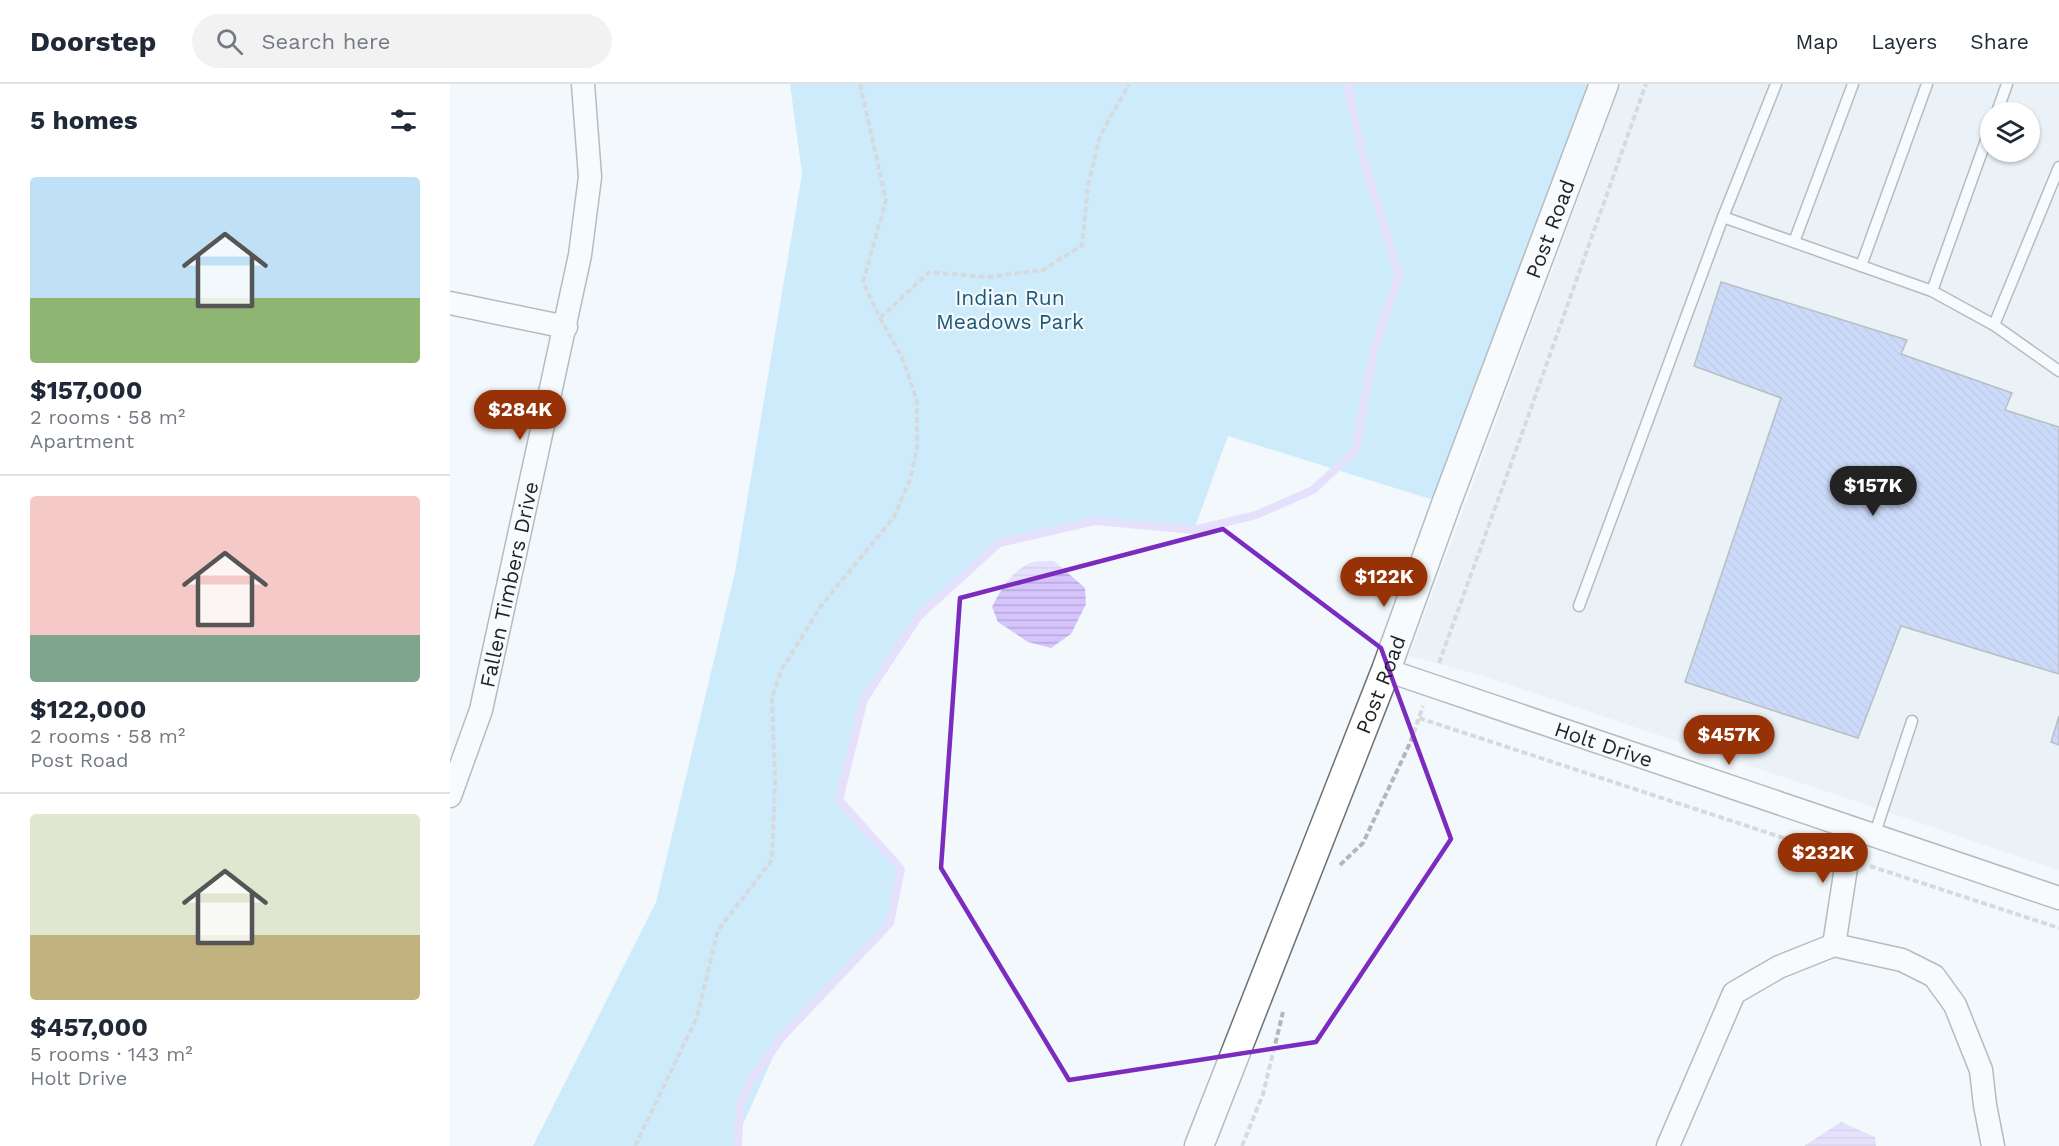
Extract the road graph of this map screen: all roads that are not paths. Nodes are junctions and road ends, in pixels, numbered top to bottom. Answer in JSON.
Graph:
{"nodes":[{"id":1,"x":583,"y":84,"type":"edge"},
{"id":2,"x":1604,"y":84,"type":"edge"},
{"id":3,"x":1776,"y":84,"type":"edge"},
{"id":4,"x":1853,"y":84,"type":"edge"},
{"id":5,"x":1927,"y":84,"type":"edge"},
{"id":6,"x":2007,"y":84,"type":"edge"},
{"id":7,"x":2000,"y":102,"type":"edge"},
{"id":8,"x":1980,"y":157,"type":"edge"},
{"id":9,"x":2059,"y":167,"type":"edge"},
{"id":10,"x":1724,"y":217,"type":"junction"},
{"id":11,"x":1794,"y":242,"type":"junction"},
{"id":12,"x":1861,"y":266,"type":"junction"},
{"id":13,"x":1932,"y":291,"type":"junction"},
{"id":14,"x":450,"y":303,"type":"edge"},
{"id":15,"x":1994,"y":326,"type":"junction"},
{"id":16,"x":566,"y":327,"type":"junction"},
{"id":17,"x":2059,"y":371,"type":"edge"},
{"id":18,"x":1579,"y":606,"type":"dead end"},
{"id":19,"x":1386,"y":670,"type":"junction"},
{"id":20,"x":1911,"y":721,"type":"dead end"},
{"id":21,"x":450,"y":796,"type":"edge"},
{"id":22,"x":1852,"y":829,"type":"junction"},
{"id":23,"x":1874,"y":836,"type":"junction"},
{"id":24,"x":2059,"y":898,"type":"edge"},
{"id":25,"x":1834,"y":945,"type":"junction"},
{"id":26,"x":1199,"y":1146,"type":"edge"},
{"id":27,"x":1668,"y":1146,"type":"edge"},
{"id":28,"x":1993,"y":1146,"type":"edge"}],
"edges":[{"from":1,"to":16,"type":"street","name":"Fallen Timbers Drive"},
{"from":2,"to":19,"type":"street","name":"Post Road"},
{"from":3,"to":10,"type":"lane"},
{"from":4,"to":11,"type":"lane"},
{"from":5,"to":12,"type":"lane"},
{"from":6,"to":7,"type":"lane"},
{"from":8,"to":13,"type":"lane"},
{"from":9,"to":15,"type":"lane"},
{"from":10,"to":11,"type":"lane"},
{"from":10,"to":18,"type":"lane"},
{"from":11,"to":12,"type":"lane"},
{"from":12,"to":13,"type":"lane"},
{"from":13,"to":15,"type":"lane"},
{"from":14,"to":16,"type":"street"},
{"from":15,"to":17,"type":"lane"},
{"from":16,"to":21,"type":"street","name":"Fallen Timbers Drive"},
{"from":19,"to":22,"type":"street","name":"Holt Drive"},
{"from":19,"to":26,"type":"street","name":"Post Road"},
{"from":20,"to":23,"type":"lane"},
{"from":22,"to":23,"type":"street","name":"Holt Drive"},
{"from":22,"to":25,"type":"street"},
{"from":23,"to":24,"type":"street","name":"Holt Drive"},
{"from":25,"to":27,"type":"street"},
{"from":25,"to":28,"type":"street"}]}
